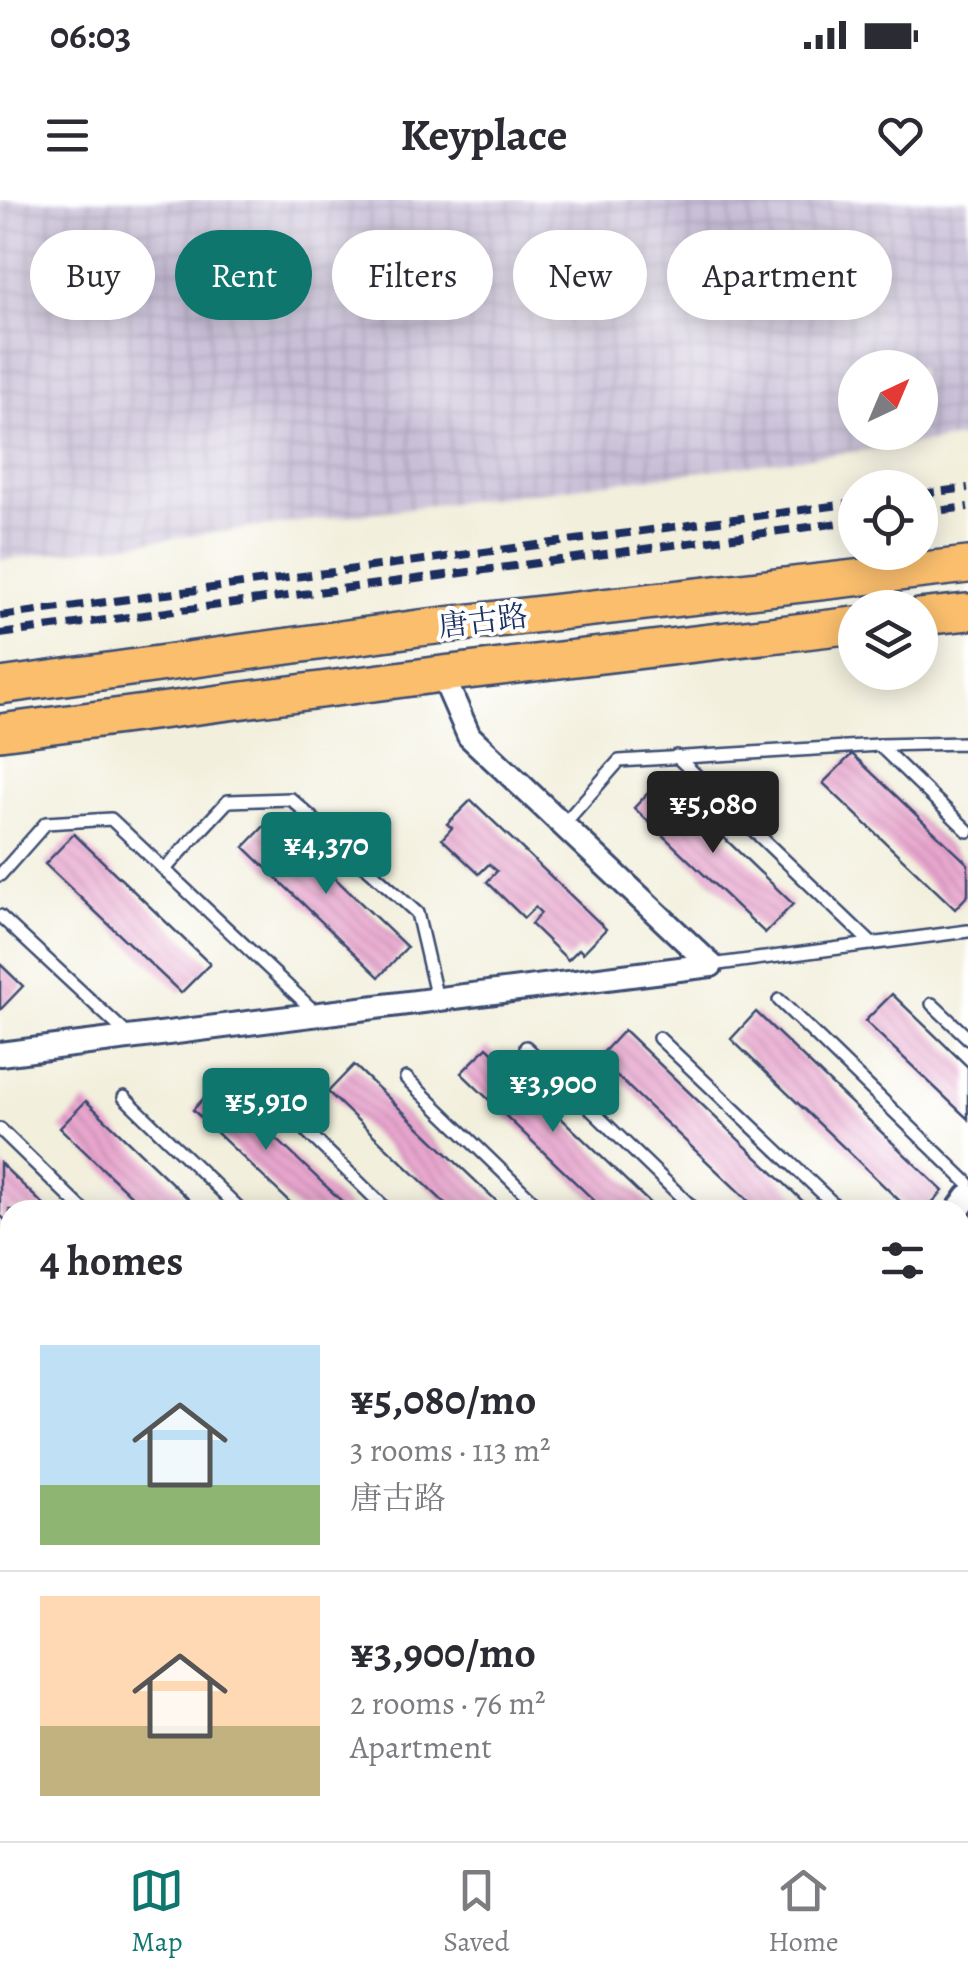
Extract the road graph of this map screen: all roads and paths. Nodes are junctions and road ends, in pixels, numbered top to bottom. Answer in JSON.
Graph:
{"nodes":[{"id":1,"x":968,"y":565,"type":"edge"},
{"id":2,"x":968,"y":612,"type":"edge"},
{"id":3,"x":938,"y":615,"type":"edge"},
{"id":4,"x":838,"y":627,"type":"edge"},
{"id":5,"x":442,"y":674,"type":"junction"},
{"id":6,"x":0,"y":686,"type":"edge"},
{"id":7,"x":0,"y":732,"type":"edge"},
{"id":8,"x":879,"y":745,"type":"junction"},
{"id":9,"x":968,"y":745,"type":"edge"},
{"id":10,"x":676,"y":756,"type":"junction"},
{"id":11,"x":562,"y":826,"type":"junction"},
{"id":12,"x":968,"y":831,"type":"edge"},
{"id":13,"x":165,"y":869,"type":"junction"},
{"id":14,"x":0,"y":875,"type":"edge"},
{"id":15,"x":0,"y":916,"type":"edge"},
{"id":16,"x":968,"y":931,"type":"edge"},
{"id":17,"x":872,"y":944,"type":"junction"},
{"id":18,"x":712,"y":965,"type":"junction"},
{"id":19,"x":437,"y":999,"type":"junction"},
{"id":20,"x":779,"y":1000,"type":"dead end"},
{"id":21,"x":932,"y":1004,"type":"dead end"},
{"id":22,"x":317,"y":1014,"type":"junction"},
{"id":23,"x":131,"y":1038,"type":"junction"},
{"id":24,"x":659,"y":1038,"type":"dead end"},
{"id":25,"x":968,"y":1038,"type":"edge"},
{"id":26,"x":526,"y":1047,"type":"dead end"},
{"id":27,"x":0,"y":1054,"type":"edge"},
{"id":28,"x":406,"y":1078,"type":"dead end"},
{"id":29,"x":124,"y":1097,"type":"dead end"},
{"id":30,"x":276,"y":1102,"type":"dead end"},
{"id":31,"x":0,"y":1129,"type":"edge"},
{"id":32,"x":968,"y":1183,"type":"edge"},
{"id":33,"x":72,"y":1200,"type":"edge"},
{"id":34,"x":231,"y":1200,"type":"edge"},
{"id":35,"x":377,"y":1200,"type":"edge"},
{"id":36,"x":532,"y":1200,"type":"edge"},
{"id":37,"x":686,"y":1200,"type":"edge"},
{"id":38,"x":829,"y":1200,"type":"edge"}],
"edges":[{"from":1,"to":6,"type":"main road","name":"唐古路"},
{"from":2,"to":3,"type":"main road"},
{"from":4,"to":5,"type":"main road","name":"唐古路"},
{"from":5,"to":7,"type":"main road","name":"唐古路"},
{"from":5,"to":11,"type":"street"},
{"from":8,"to":9,"type":"lane"},
{"from":8,"to":10,"type":"lane"},
{"from":8,"to":12,"type":"lane"},
{"from":10,"to":11,"type":"lane"},
{"from":10,"to":17,"type":"lane"},
{"from":11,"to":18,"type":"street"},
{"from":13,"to":14,"type":"lane"},
{"from":13,"to":19,"type":"lane"},
{"from":13,"to":22,"type":"lane"},
{"from":15,"to":23,"type":"lane"},
{"from":16,"to":17,"type":"lane"},
{"from":17,"to":18,"type":"lane"},
{"from":18,"to":19,"type":"street"},
{"from":19,"to":22,"type":"street"},
{"from":20,"to":32,"type":"lane"},
{"from":21,"to":25,"type":"lane"},
{"from":22,"to":23,"type":"street"},
{"from":23,"to":27,"type":"street"},
{"from":24,"to":38,"type":"lane"},
{"from":26,"to":37,"type":"lane"},
{"from":28,"to":36,"type":"lane"},
{"from":29,"to":34,"type":"lane"},
{"from":30,"to":35,"type":"lane"},
{"from":31,"to":33,"type":"lane"}]}
